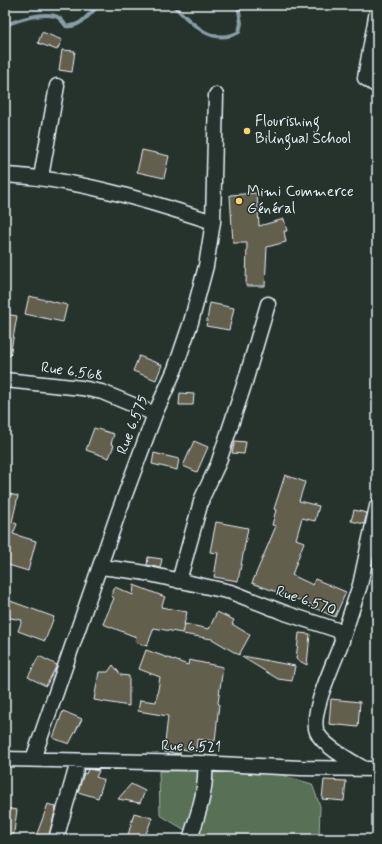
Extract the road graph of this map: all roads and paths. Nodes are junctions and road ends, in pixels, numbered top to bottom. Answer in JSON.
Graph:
{"nodes":[{"id":1,"x":377,"y":11,"type":"edge"},
{"id":2,"x":57,"y":86,"type":"dead end"},
{"id":3,"x":377,"y":86,"type":"edge"},
{"id":4,"x":216,"y":95,"type":"dead end"},
{"id":5,"x":5,"y":175,"type":"edge"},
{"id":6,"x":42,"y":177,"type":"junction"},
{"id":7,"x":213,"y":222,"type":"junction"},
{"id":8,"x":268,"y":304,"type":"dead end"},
{"id":9,"x":5,"y":380,"type":"edge"},
{"id":10,"x":155,"y":414,"type":"junction"},
{"id":11,"x":377,"y":506,"type":"edge"},
{"id":12,"x":101,"y":567,"type":"junction"},
{"id":13,"x":179,"y":581,"type":"junction"},
{"id":14,"x":343,"y":637,"type":"junction"},
{"id":15,"x":5,"y":759,"type":"edge"},
{"id":16,"x":33,"y":759,"type":"junction"},
{"id":17,"x":78,"y":762,"type":"junction"},
{"id":18,"x":205,"y":763,"type":"junction"},
{"id":19,"x":370,"y":768,"type":"edge"},
{"id":20,"x":56,"y":839,"type":"edge"},
{"id":21,"x":190,"y":839,"type":"edge"}],
"edges":[{"from":1,"to":3,"type":"street"},
{"from":2,"to":6,"type":"street"},
{"from":4,"to":7,"type":"street","name":"Rue 6.575"},
{"from":5,"to":6,"type":"street"},
{"from":6,"to":7,"type":"street"},
{"from":7,"to":10,"type":"street","name":"Rue 6.575"},
{"from":8,"to":13,"type":"street"},
{"from":9,"to":10,"type":"street","name":"Rue 6.568"},
{"from":10,"to":12,"type":"street","name":"Rue 6.575"},
{"from":11,"to":14,"type":"street"},
{"from":12,"to":13,"type":"street","name":"Rue 6.570"},
{"from":12,"to":16,"type":"street","name":"Rue 6.575"},
{"from":13,"to":14,"type":"street","name":"Rue 6.570"},
{"from":14,"to":19,"type":"street","name":"Rue 6.570"},
{"from":15,"to":16,"type":"street","name":"Rue 6.521"},
{"from":16,"to":17,"type":"street","name":"Rue 6.521"},
{"from":17,"to":18,"type":"street","name":"Rue 6.521"},
{"from":17,"to":20,"type":"street"},
{"from":18,"to":19,"type":"street","name":"Rue 6.521"},
{"from":18,"to":21,"type":"street"}]}
